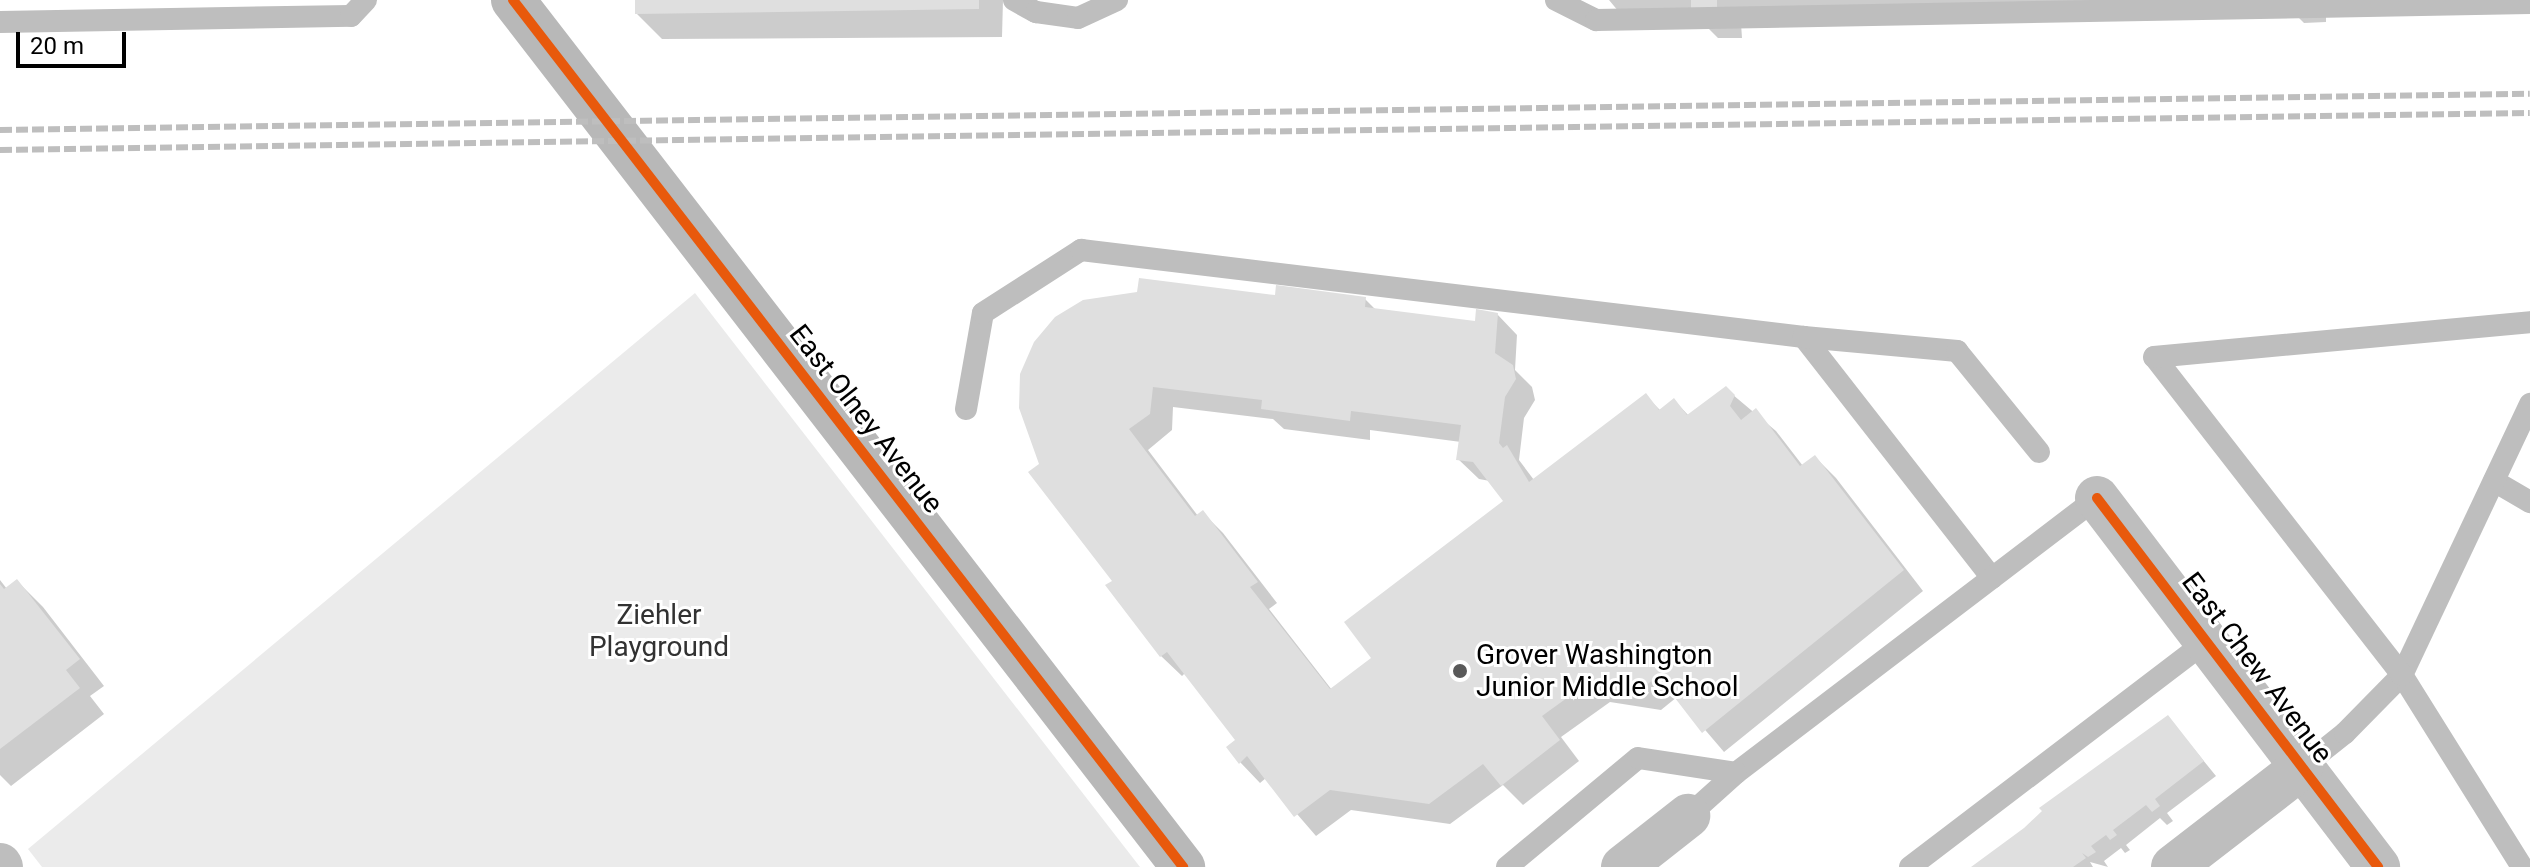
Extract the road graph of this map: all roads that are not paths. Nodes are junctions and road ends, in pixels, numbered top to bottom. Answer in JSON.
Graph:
{"nodes":[{"id":1,"x":366,"y":0,"type":"edge"},
{"id":2,"x":513,"y":0,"type":"edge"},
{"id":3,"x":1014,"y":0,"type":"edge"},
{"id":4,"x":1117,"y":0,"type":"edge"},
{"id":5,"x":1556,"y":0,"type":"edge"},
{"id":6,"x":2530,"y":3,"type":"edge"},
{"id":7,"x":121,"y":10,"type":"edge"},
{"id":8,"x":0,"y":22,"type":"edge"},
{"id":9,"x":2530,"y":322,"type":"edge"},
{"id":10,"x":1804,"y":337,"type":"junction"},
{"id":11,"x":2530,"y":404,"type":"edge"},
{"id":12,"x":966,"y":409,"type":"dead end"},
{"id":13,"x":2039,"y":452,"type":"dead end"},
{"id":14,"x":2494,"y":481,"type":"junction"},
{"id":15,"x":2097,"y":498,"type":"joint"},
{"id":16,"x":2530,"y":502,"type":"edge"},
{"id":17,"x":1992,"y":578,"type":"junction"},
{"id":18,"x":2207,"y":641,"type":"junction"},
{"id":19,"x":2402,"y":675,"type":"junction"},
{"id":20,"x":2301,"y":768,"type":"junction"},
{"id":21,"x":1736,"y":773,"type":"junction"},
{"id":22,"x":1688,"y":816,"type":"joint"},
{"id":23,"x":1183,"y":867,"type":"edge"},
{"id":24,"x":1507,"y":867,"type":"edge"},
{"id":25,"x":1623,"y":867,"type":"edge"},
{"id":26,"x":1910,"y":867,"type":"edge"},
{"id":27,"x":2173,"y":867,"type":"edge"},
{"id":28,"x":2378,"y":867,"type":"edge"},
{"id":29,"x":2522,"y":867,"type":"edge"}],
"edges":[{"from":1,"to":7,"type":"lane"},
{"from":2,"to":23,"type":"street","name":"East Olney Avenue"},
{"from":3,"to":4,"type":"lane"},
{"from":5,"to":6,"type":"lane"},
{"from":7,"to":8,"type":"lane"},
{"from":9,"to":19,"type":"lane"},
{"from":10,"to":12,"type":"lane"},
{"from":10,"to":13,"type":"lane"},
{"from":10,"to":17,"type":"lane"},
{"from":11,"to":14,"type":"lane"},
{"from":14,"to":16,"type":"lane"},
{"from":14,"to":19,"type":"lane"},
{"from":15,"to":17,"type":"lane"},
{"from":15,"to":18,"type":"street","name":"East Chew Avenue"},
{"from":17,"to":21,"type":"lane"},
{"from":18,"to":20,"type":"street","name":"East Chew Avenue"},
{"from":18,"to":26,"type":"lane"},
{"from":19,"to":20,"type":"lane"},
{"from":19,"to":29,"type":"lane"},
{"from":20,"to":27,"type":"street"},
{"from":20,"to":28,"type":"street","name":"East Chew Avenue"},
{"from":21,"to":22,"type":"lane"},
{"from":21,"to":24,"type":"lane"},
{"from":22,"to":25,"type":"street"}]}
